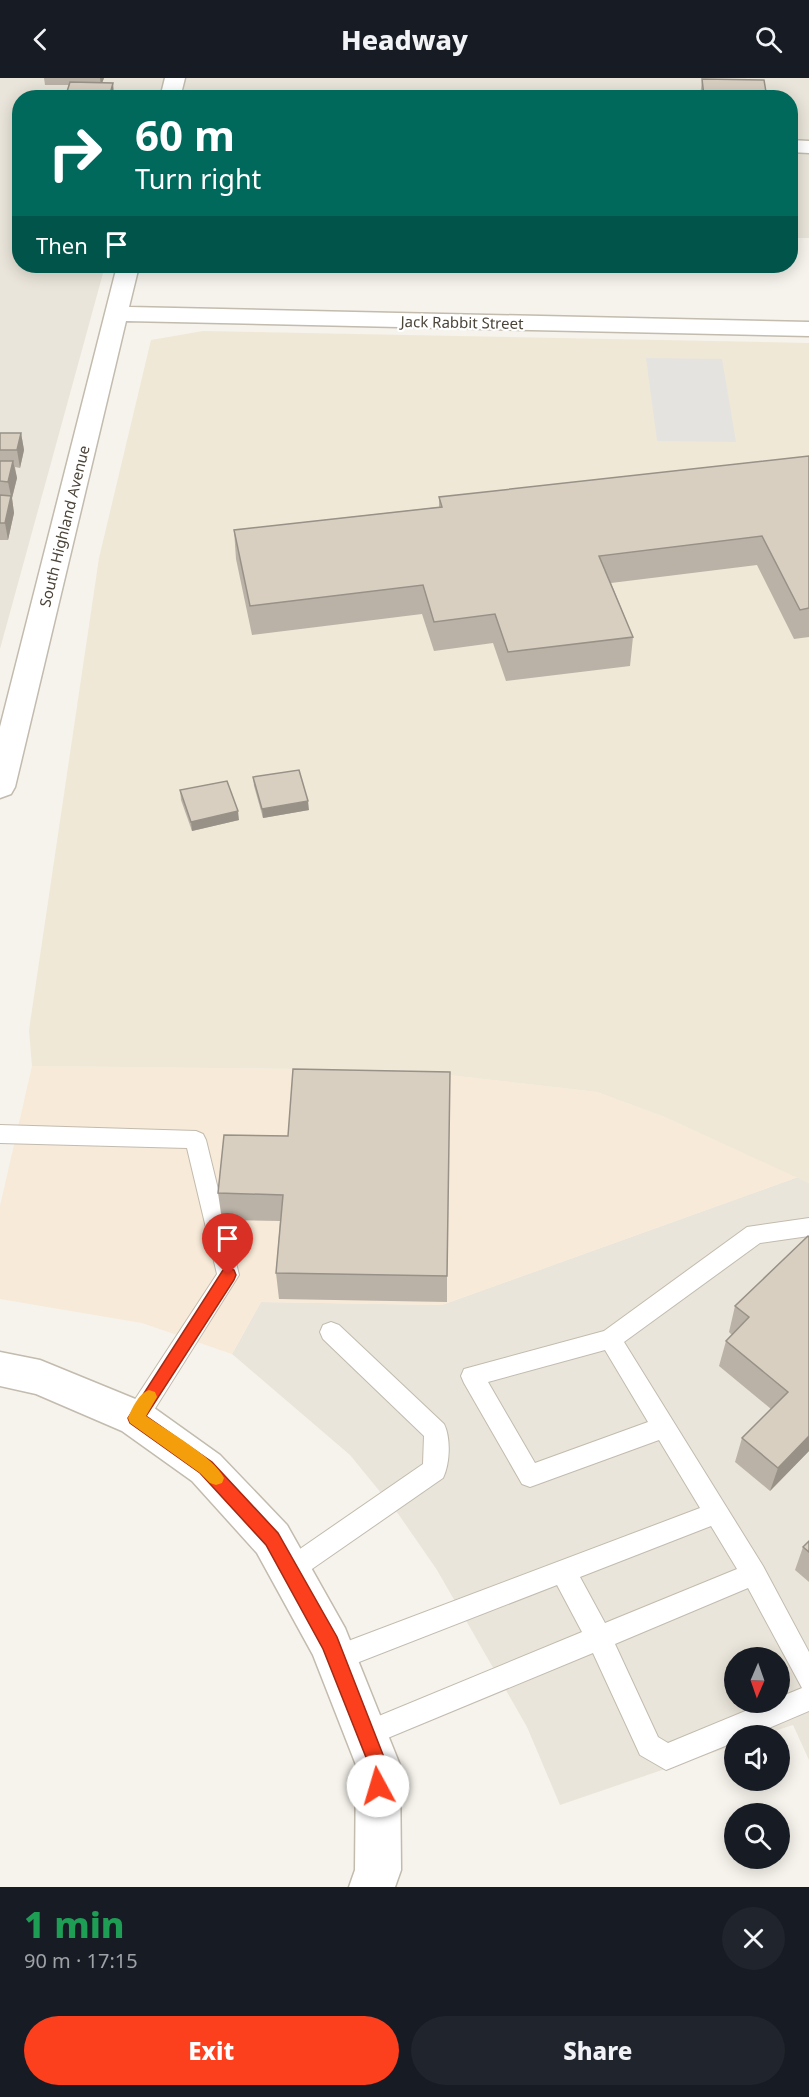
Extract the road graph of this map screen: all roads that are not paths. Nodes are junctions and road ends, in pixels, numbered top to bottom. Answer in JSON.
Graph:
{"nodes":[{"id":1,"x":126,"y":273,"type":"edge"},
{"id":2,"x":116,"y":314,"type":"junction"},
{"id":3,"x":809,"y":329,"type":"edge"},
{"id":4,"x":0,"y":787,"type":"edge"},
{"id":5,"x":0,"y":1134,"type":"edge"},
{"id":6,"x":809,"y":1227,"type":"edge"},
{"id":7,"x":331,"y":1332,"type":"dead end"},
{"id":8,"x":610,"y":1339,"type":"junction"},
{"id":9,"x":0,"y":1370,"type":"edge"},
{"id":10,"x":136,"y":1418,"type":"junction"},
{"id":11,"x":664,"y":1427,"type":"junction"},
{"id":12,"x":716,"y":1513,"type":"junction"},
{"id":13,"x":290,"y":1570,"type":"junction"},
{"id":14,"x":563,"y":1571,"type":"junction"},
{"id":15,"x":754,"y":1574,"type":"junction"},
{"id":16,"x":599,"y":1638,"type":"junction"},
{"id":17,"x":336,"y":1658,"type":"junction"},
{"id":18,"x":809,"y":1678,"type":"edge"},
{"id":19,"x":809,"y":1698,"type":"edge"},
{"id":20,"x":366,"y":1734,"type":"junction"},
{"id":21,"x":372,"y":1887,"type":"edge"}],
"edges":[{"from":1,"to":2,"type":"street","name":"South Highland Avenue"},
{"from":2,"to":3,"type":"street","name":"Jack Rabbit Street"},
{"from":2,"to":4,"type":"street","name":"South Highland Avenue"},
{"from":5,"to":10,"type":"lane"},
{"from":6,"to":8,"type":"lane"},
{"from":7,"to":13,"type":"lane"},
{"from":8,"to":11,"type":"lane"},
{"from":8,"to":11,"type":"lane"},
{"from":9,"to":10,"type":"street"},
{"from":10,"to":13,"type":"street"},
{"from":11,"to":12,"type":"lane"},
{"from":12,"to":14,"type":"lane"},
{"from":12,"to":15,"type":"lane"},
{"from":13,"to":17,"type":"street"},
{"from":14,"to":16,"type":"lane"},
{"from":14,"to":17,"type":"lane"},
{"from":15,"to":16,"type":"lane"},
{"from":15,"to":18,"type":"lane"},
{"from":16,"to":19,"type":"lane"},
{"from":16,"to":20,"type":"lane"},
{"from":17,"to":20,"type":"street"},
{"from":20,"to":21,"type":"street"}]}
